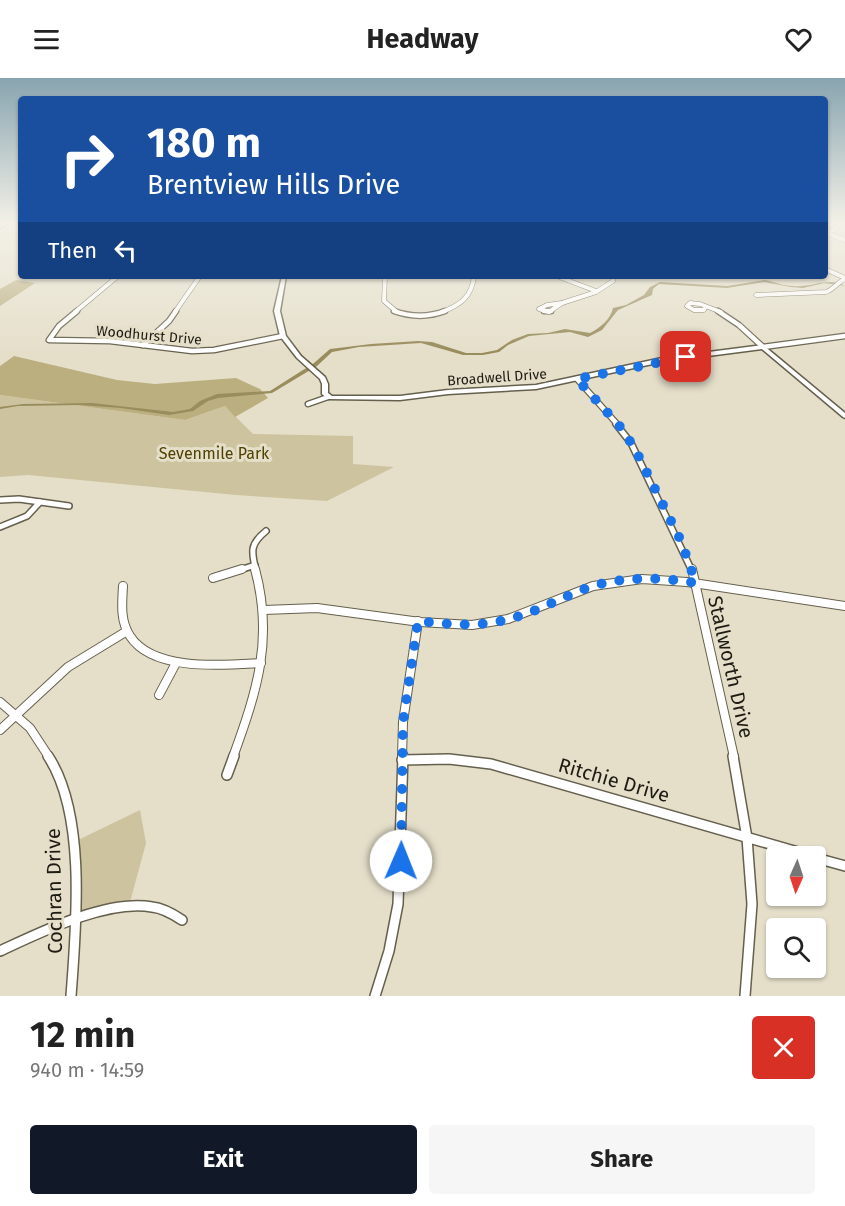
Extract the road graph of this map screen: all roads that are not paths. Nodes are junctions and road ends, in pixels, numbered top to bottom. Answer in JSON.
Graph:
{"nodes":[{"id":1,"x":828,"y":270,"type":"edge"},
{"id":2,"x":114,"y":279,"type":"edge"},
{"id":3,"x":198,"y":279,"type":"edge"},
{"id":4,"x":283,"y":279,"type":"edge"},
{"id":5,"x":385,"y":279,"type":"edge"},
{"id":6,"x":474,"y":279,"type":"edge"},
{"id":7,"x":570,"y":279,"type":"edge"},
{"id":8,"x":614,"y":279,"type":"edge"},
{"id":9,"x":845,"y":279,"type":"edge"},
{"id":10,"x":596,"y":291,"type":"junction"},
{"id":11,"x":756,"y":295,"type":"dead end"},
{"id":12,"x":562,"y":303,"type":"junction"},
{"id":13,"x":705,"y":307,"type":"dead end"},
{"id":14,"x":283,"y":336,"type":"junction"},
{"id":15,"x":845,"y":336,"type":"edge"},
{"id":16,"x":143,"y":345,"type":"junction"},
{"id":17,"x":763,"y":347,"type":"junction"},
{"id":18,"x":577,"y":379,"type":"junction"},
{"id":19,"x":327,"y":397,"type":"junction"},
{"id":20,"x":308,"y":404,"type":"dead end"},
{"id":21,"x":845,"y":416,"type":"edge"},
{"id":22,"x":0,"y":500,"type":"edge"},
{"id":23,"x":40,"y":502,"type":"junction"},
{"id":24,"x":69,"y":506,"type":"dead end"},
{"id":25,"x":0,"y":527,"type":"edge"},
{"id":26,"x":266,"y":531,"type":"dead end"},
{"id":27,"x":255,"y":565,"type":"junction"},
{"id":28,"x":213,"y":578,"type":"dead end"},
{"id":29,"x":696,"y":583,"type":"junction"},
{"id":30,"x":123,"y":586,"type":"dead end"},
{"id":31,"x":845,"y":606,"type":"edge"},
{"id":32,"x":264,"y":610,"type":"junction"},
{"id":33,"x":418,"y":621,"type":"junction"},
{"id":34,"x":127,"y":631,"type":"junction"},
{"id":35,"x":176,"y":663,"type":"junction"},
{"id":36,"x":261,"y":663,"type":"junction"},
{"id":37,"x":159,"y":695,"type":"dead end"},
{"id":38,"x":0,"y":702,"type":"edge"},
{"id":39,"x":16,"y":713,"type":"junction"},
{"id":40,"x":0,"y":730,"type":"edge"},
{"id":41,"x":402,"y":760,"type":"junction"},
{"id":42,"x":226,"y":775,"type":"dead end"},
{"id":43,"x":747,"y":838,"type":"junction"},
{"id":44,"x":776,"y":846,"type":"edge"},
{"id":45,"x":826,"y":861,"type":"edge"},
{"id":46,"x":845,"y":866,"type":"edge"},
{"id":47,"x":182,"y":920,"type":"dead end"},
{"id":48,"x":74,"y":922,"type":"junction"},
{"id":49,"x":0,"y":951,"type":"edge"},
{"id":50,"x":71,"y":996,"type":"edge"},
{"id":51,"x":375,"y":996,"type":"edge"},
{"id":52,"x":745,"y":996,"type":"edge"}],
"edges":[{"from":1,"to":9,"type":"street"},
{"from":2,"to":16,"type":"street","name":"Woodhurst Drive"},
{"from":3,"to":16,"type":"street"},
{"from":4,"to":14,"type":"street"},
{"from":5,"to":6,"type":"street"},
{"from":7,"to":10,"type":"street"},
{"from":8,"to":10,"type":"street"},
{"from":9,"to":11,"type":"street"},
{"from":10,"to":12,"type":"street"},
{"from":12,"to":12,"type":"street"},
{"from":13,"to":17,"type":"street"},
{"from":14,"to":16,"type":"street","name":"Woodhurst Drive"},
{"from":14,"to":19,"type":"street"},
{"from":15,"to":17,"type":"street","name":"Broadwell Drive"},
{"from":17,"to":18,"type":"street","name":"Broadwell Drive"},
{"from":17,"to":21,"type":"street"},
{"from":18,"to":19,"type":"street","name":"Broadwell Drive"},
{"from":18,"to":29,"type":"street","name":"Stallworth Drive"},
{"from":19,"to":20,"type":"street"},
{"from":22,"to":23,"type":"street"},
{"from":23,"to":24,"type":"street"},
{"from":23,"to":25,"type":"street"},
{"from":26,"to":27,"type":"street"},
{"from":27,"to":28,"type":"street"},
{"from":27,"to":32,"type":"street"},
{"from":29,"to":31,"type":"street"},
{"from":29,"to":33,"type":"street"},
{"from":29,"to":43,"type":"street","name":"Stallworth Drive"},
{"from":30,"to":34,"type":"street"},
{"from":32,"to":33,"type":"street"},
{"from":32,"to":36,"type":"street"},
{"from":33,"to":41,"type":"street"},
{"from":34,"to":35,"type":"street"},
{"from":34,"to":39,"type":"street"},
{"from":35,"to":36,"type":"street"},
{"from":35,"to":37,"type":"street"},
{"from":36,"to":42,"type":"street"},
{"from":38,"to":39,"type":"street","name":"Cochran Drive"},
{"from":39,"to":40,"type":"street"},
{"from":39,"to":48,"type":"street","name":"Cochran Drive"},
{"from":41,"to":43,"type":"street","name":"Ritchie Drive"},
{"from":41,"to":51,"type":"street"},
{"from":43,"to":44,"type":"street","name":"Ritchie Drive"},
{"from":43,"to":52,"type":"street","name":"Stallworth Drive"},
{"from":45,"to":46,"type":"street"},
{"from":47,"to":48,"type":"street"},
{"from":48,"to":49,"type":"street"},
{"from":48,"to":50,"type":"street","name":"Cochran Drive"}]}
